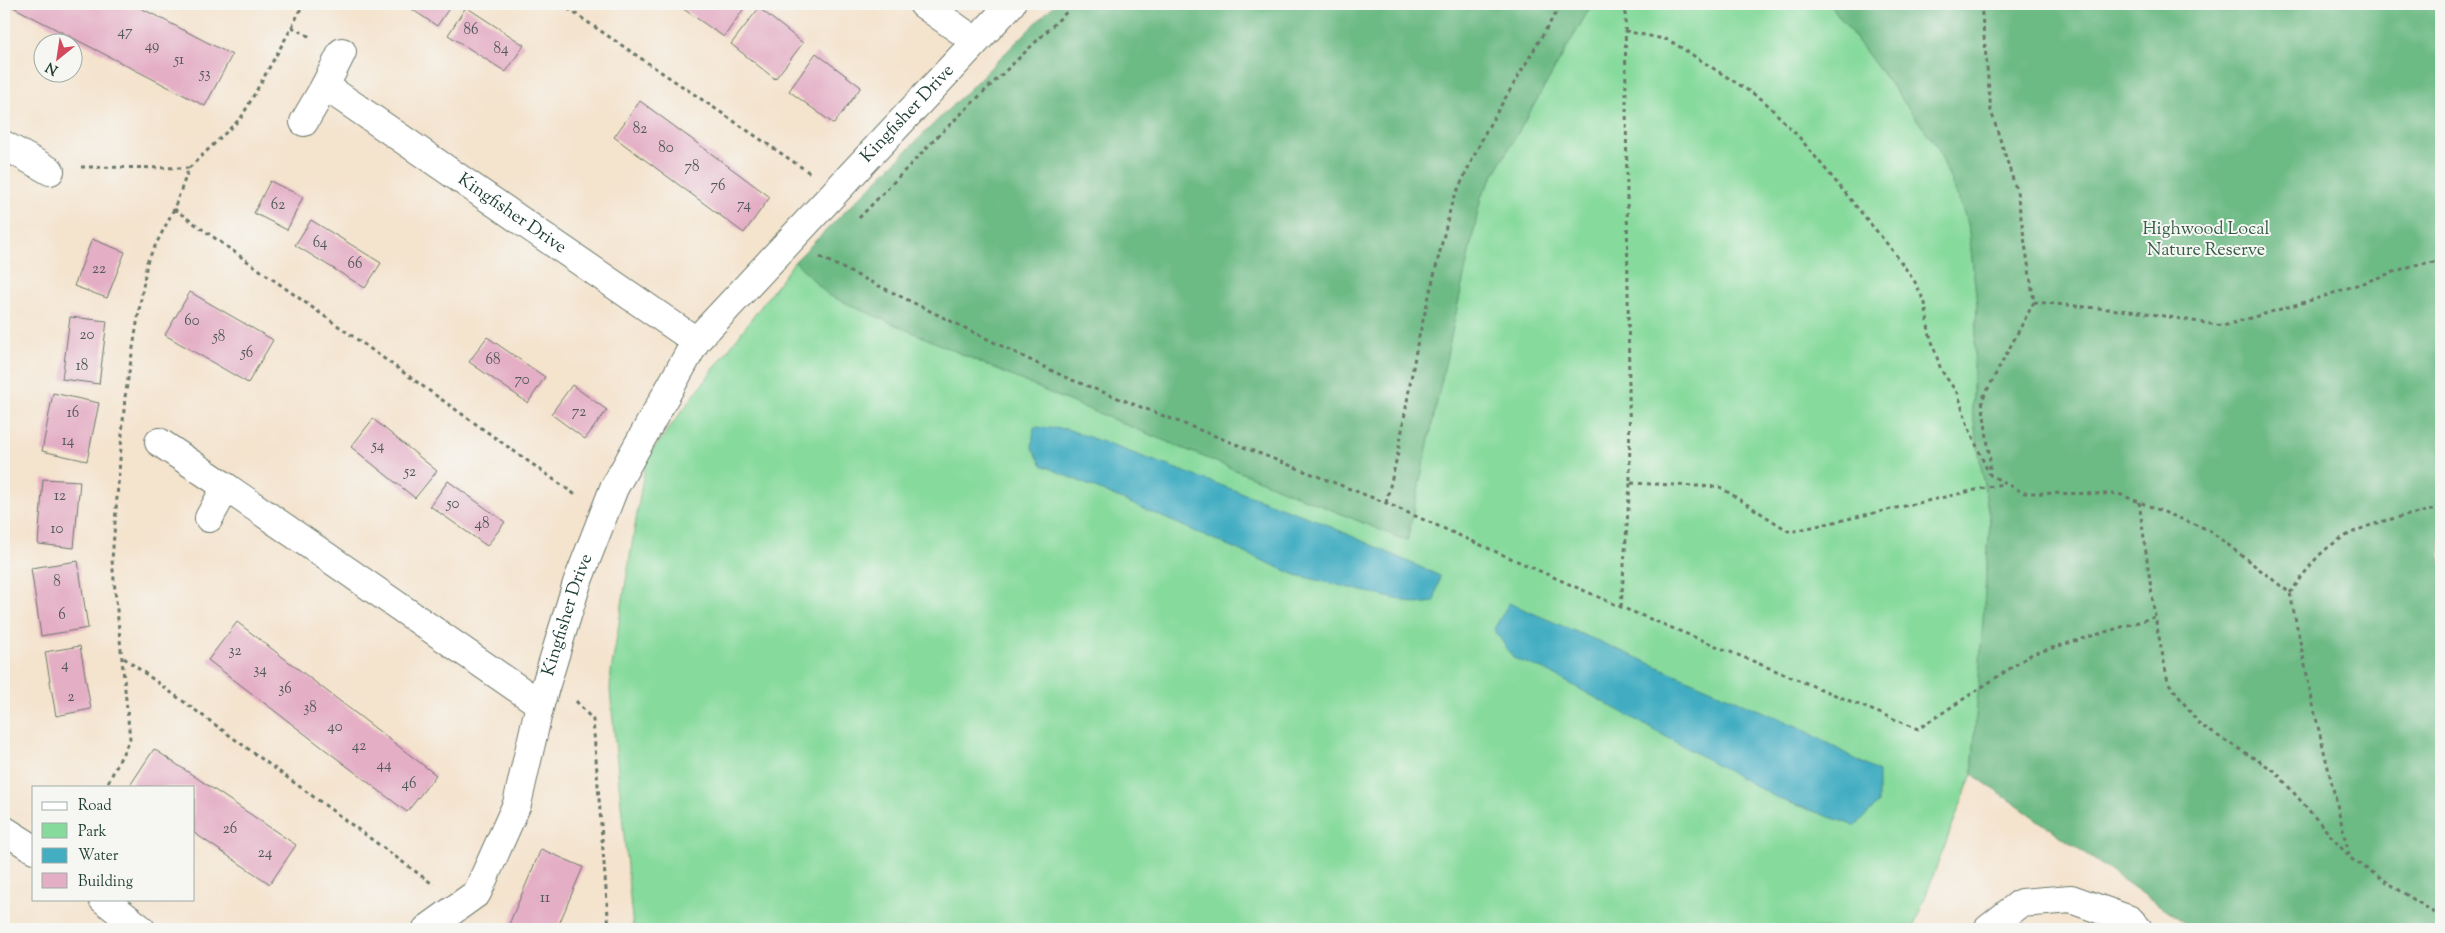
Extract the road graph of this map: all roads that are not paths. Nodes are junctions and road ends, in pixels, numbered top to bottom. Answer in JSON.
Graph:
{"nodes":[{"id":1,"x":923,"y":4,"type":"edge"},
{"id":2,"x":1011,"y":4,"type":"edge"},
{"id":3,"x":975,"y":41,"type":"junction"},
{"id":4,"x":342,"y":52,"type":"road end"},
{"id":5,"x":325,"y":86,"type":"junction"},
{"id":6,"x":304,"y":122,"type":"dead end"},
{"id":7,"x":4,"y":148,"type":"edge"},
{"id":8,"x":50,"y":171,"type":"road end"},
{"id":9,"x":696,"y":341,"type":"junction"},
{"id":10,"x":160,"y":442,"type":"dead end"},
{"id":11,"x":226,"y":487,"type":"junction"},
{"id":12,"x":209,"y":518,"type":"dead end"},
{"id":13,"x":540,"y":704,"type":"junction"},
{"id":14,"x":4,"y":830,"type":"edge"},
{"id":15,"x":32,"y":848,"type":"edge"},
{"id":16,"x":104,"y":900,"type":"edge"},
{"id":17,"x":140,"y":929,"type":"edge"},
{"id":18,"x":427,"y":929,"type":"edge"},
{"id":19,"x":1988,"y":929,"type":"edge"},
{"id":20,"x":2138,"y":929,"type":"edge"}],
"edges":[{"from":1,"to":3,"type":"street"},
{"from":2,"to":3,"type":"street","name":"Kingfisher Drive"},
{"from":3,"to":9,"type":"street","name":"Kingfisher Drive"},
{"from":4,"to":5,"type":"street"},
{"from":5,"to":6,"type":"street"},
{"from":5,"to":9,"type":"street","name":"Kingfisher Drive"},
{"from":7,"to":8,"type":"street"},
{"from":9,"to":13,"type":"street","name":"Kingfisher Drive"},
{"from":10,"to":11,"type":"street","name":"Kingfisher Drive"},
{"from":11,"to":12,"type":"street"},
{"from":11,"to":13,"type":"street","name":"Kingfisher Drive"},
{"from":13,"to":18,"type":"street","name":"Kingfisher Drive"},
{"from":14,"to":15,"type":"street"},
{"from":16,"to":17,"type":"street"},
{"from":19,"to":20,"type":"street"}]}
